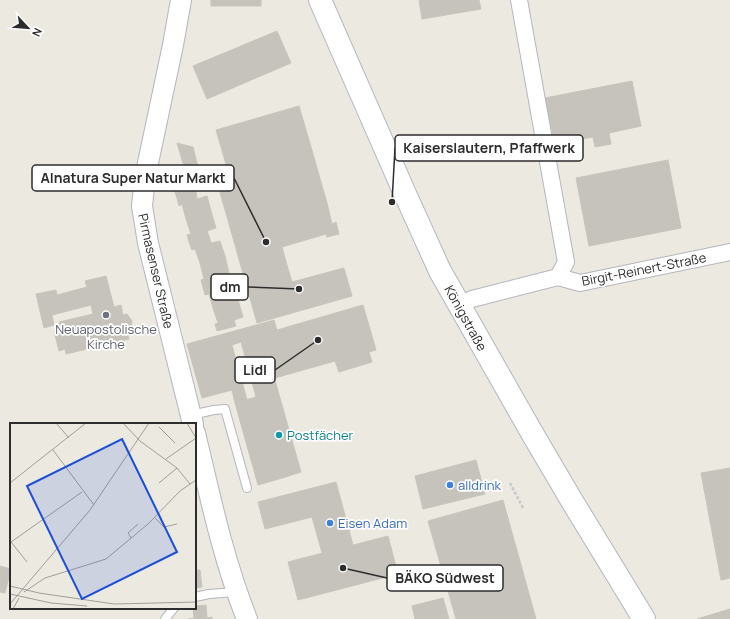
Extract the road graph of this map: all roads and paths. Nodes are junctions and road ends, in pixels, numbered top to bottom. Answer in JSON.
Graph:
{"nodes":[{"id":1,"x":181,"y":0,"type":"edge"},
{"id":2,"x":320,"y":0,"type":"edge"},
{"id":3,"x":519,"y":0,"type":"edge"},
{"id":4,"x":730,"y":252,"type":"edge"},
{"id":5,"x":558,"y":278,"type":"junction"},
{"id":6,"x":459,"y":305,"type":"junction"},
{"id":7,"x":193,"y":423,"type":"edge"},
{"id":8,"x":194,"y":423,"type":"edge"},
{"id":9,"x":196,"y":437,"type":"edge"},
{"id":10,"x":510,"y":483,"type":"dead end"},
{"id":11,"x":247,"y":488,"type":"dead end"},
{"id":12,"x":523,"y":508,"type":"dead end"},
{"id":13,"x":237,"y":592,"type":"junction"},
{"id":14,"x":196,"y":597,"type":"edge"},
{"id":15,"x":173,"y":609,"type":"edge"},
{"id":16,"x":165,"y":619,"type":"edge"},
{"id":17,"x":247,"y":619,"type":"edge"},
{"id":18,"x":644,"y":619,"type":"edge"}],
"edges":[{"from":1,"to":7,"type":"street","name":"Pirmasenser Straße"},
{"from":2,"to":6,"type":"main road","name":"Königstraße"},
{"from":3,"to":5,"type":"street","name":"Birgit-Reinert-Straße"},
{"from":4,"to":5,"type":"street","name":"Birgit-Reinert-Straße"},
{"from":5,"to":6,"type":"street","name":"Birgit-Reinert-Straße"},
{"from":6,"to":18,"type":"main road","name":"Königstraße"},
{"from":8,"to":11,"type":"lane"},
{"from":9,"to":13,"type":"street","name":"Pirmasenser Straße"},
{"from":10,"to":12,"type":"path"},
{"from":13,"to":14,"type":"lane"},
{"from":13,"to":17,"type":"street","name":"Pirmasenser Straße"},
{"from":15,"to":16,"type":"lane"}]}
